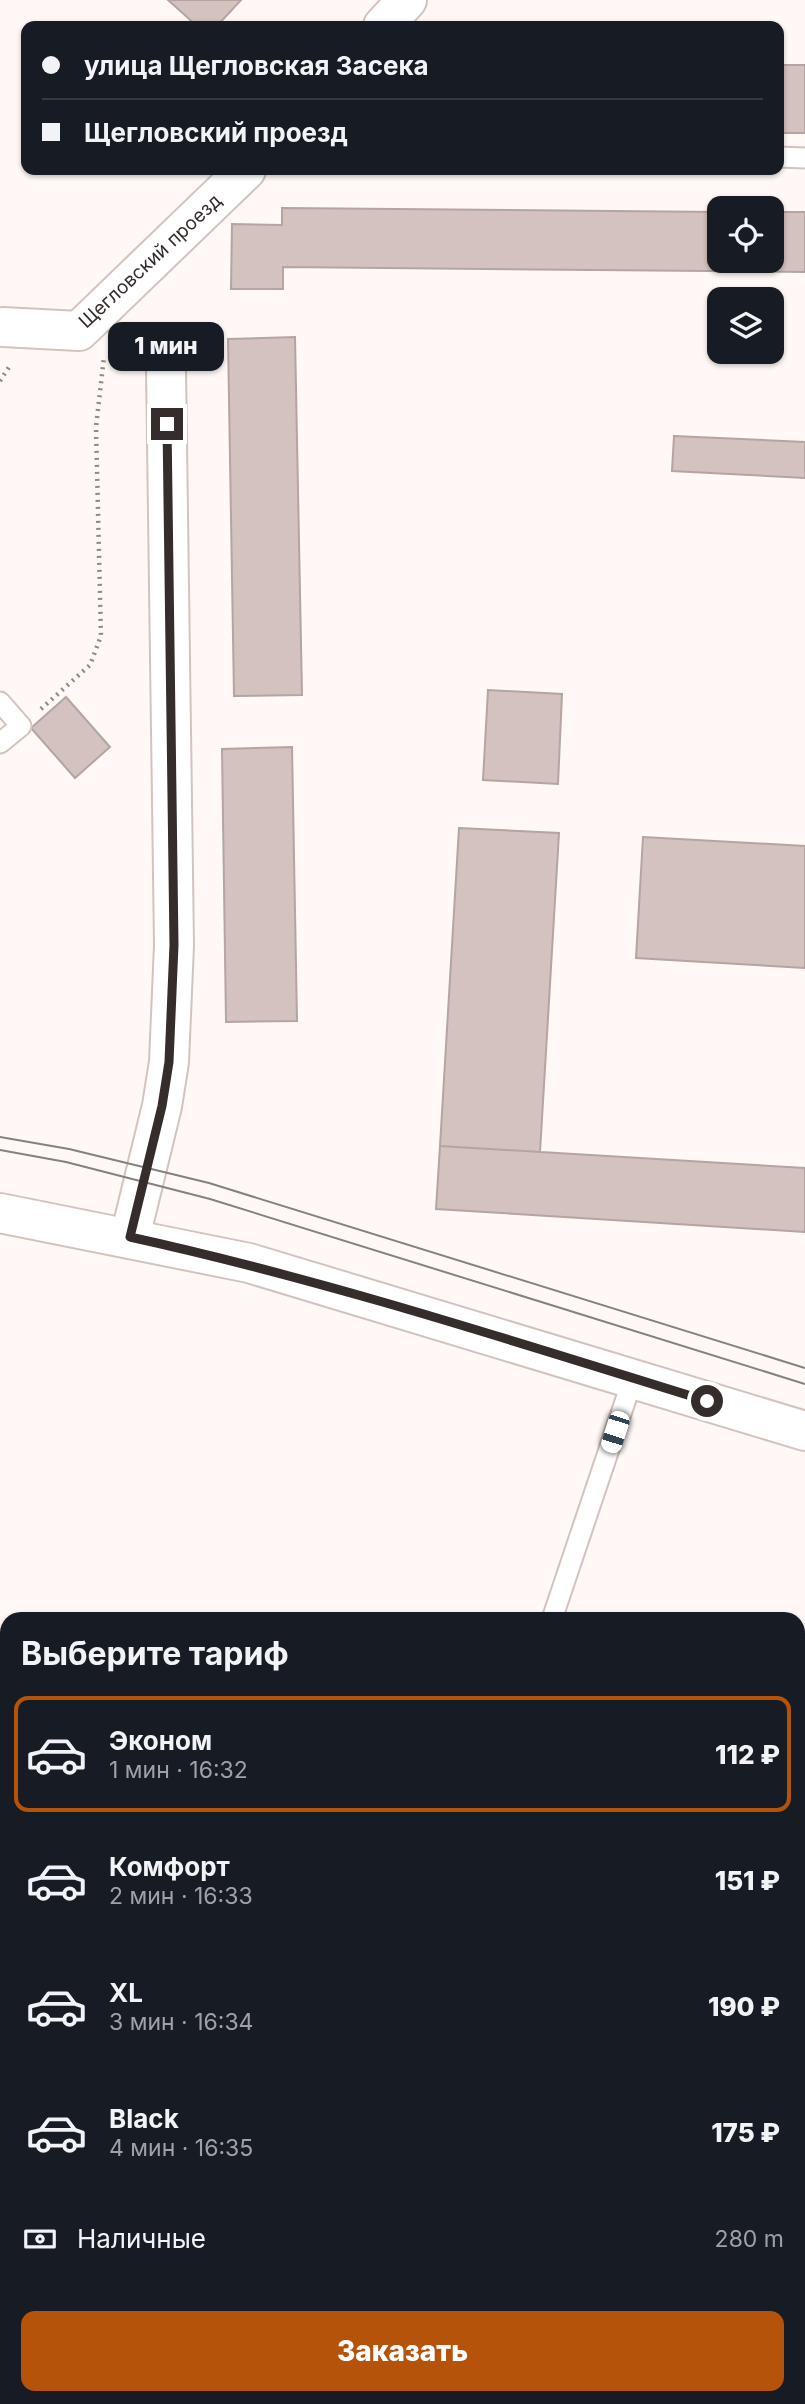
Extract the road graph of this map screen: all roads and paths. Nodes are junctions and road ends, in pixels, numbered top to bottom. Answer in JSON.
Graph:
{"nodes":[{"id":1,"x":407,"y":0,"type":"edge"},
{"id":2,"x":388,"y":21,"type":"edge"},
{"id":3,"x":784,"y":157,"type":"edge"},
{"id":4,"x":805,"y":158,"type":"edge"},
{"id":5,"x":241,"y":175,"type":"edge"},
{"id":6,"x":115,"y":298,"type":"junction"},
{"id":7,"x":3,"y":327,"type":"dead end"},
{"id":8,"x":166,"y":369,"type":"dead end"},
{"id":9,"x":0,"y":702,"type":"edge"},
{"id":10,"x":21,"y":726,"type":"junction"},
{"id":11,"x":0,"y":743,"type":"edge"},
{"id":12,"x":0,"y":1213,"type":"edge"},
{"id":13,"x":130,"y":1237,"type":"junction"},
{"id":14,"x":633,"y":1378,"type":"junction"},
{"id":15,"x":805,"y":1431,"type":"edge"},
{"id":16,"x":554,"y":1612,"type":"edge"}],
"edges":[{"from":1,"to":2,"type":"street"},
{"from":3,"to":4,"type":"lane"},
{"from":5,"to":6,"type":"street","name":"Щегловский проезд"},
{"from":6,"to":7,"type":"street","name":"Щегловский проезд"},
{"from":6,"to":10,"type":"path"},
{"from":8,"to":13,"type":"street"},
{"from":9,"to":10,"type":"lane"},
{"from":10,"to":11,"type":"lane"},
{"from":12,"to":13,"type":"street"},
{"from":13,"to":14,"type":"street"},
{"from":14,"to":15,"type":"street"},
{"from":14,"to":16,"type":"lane"}]}
